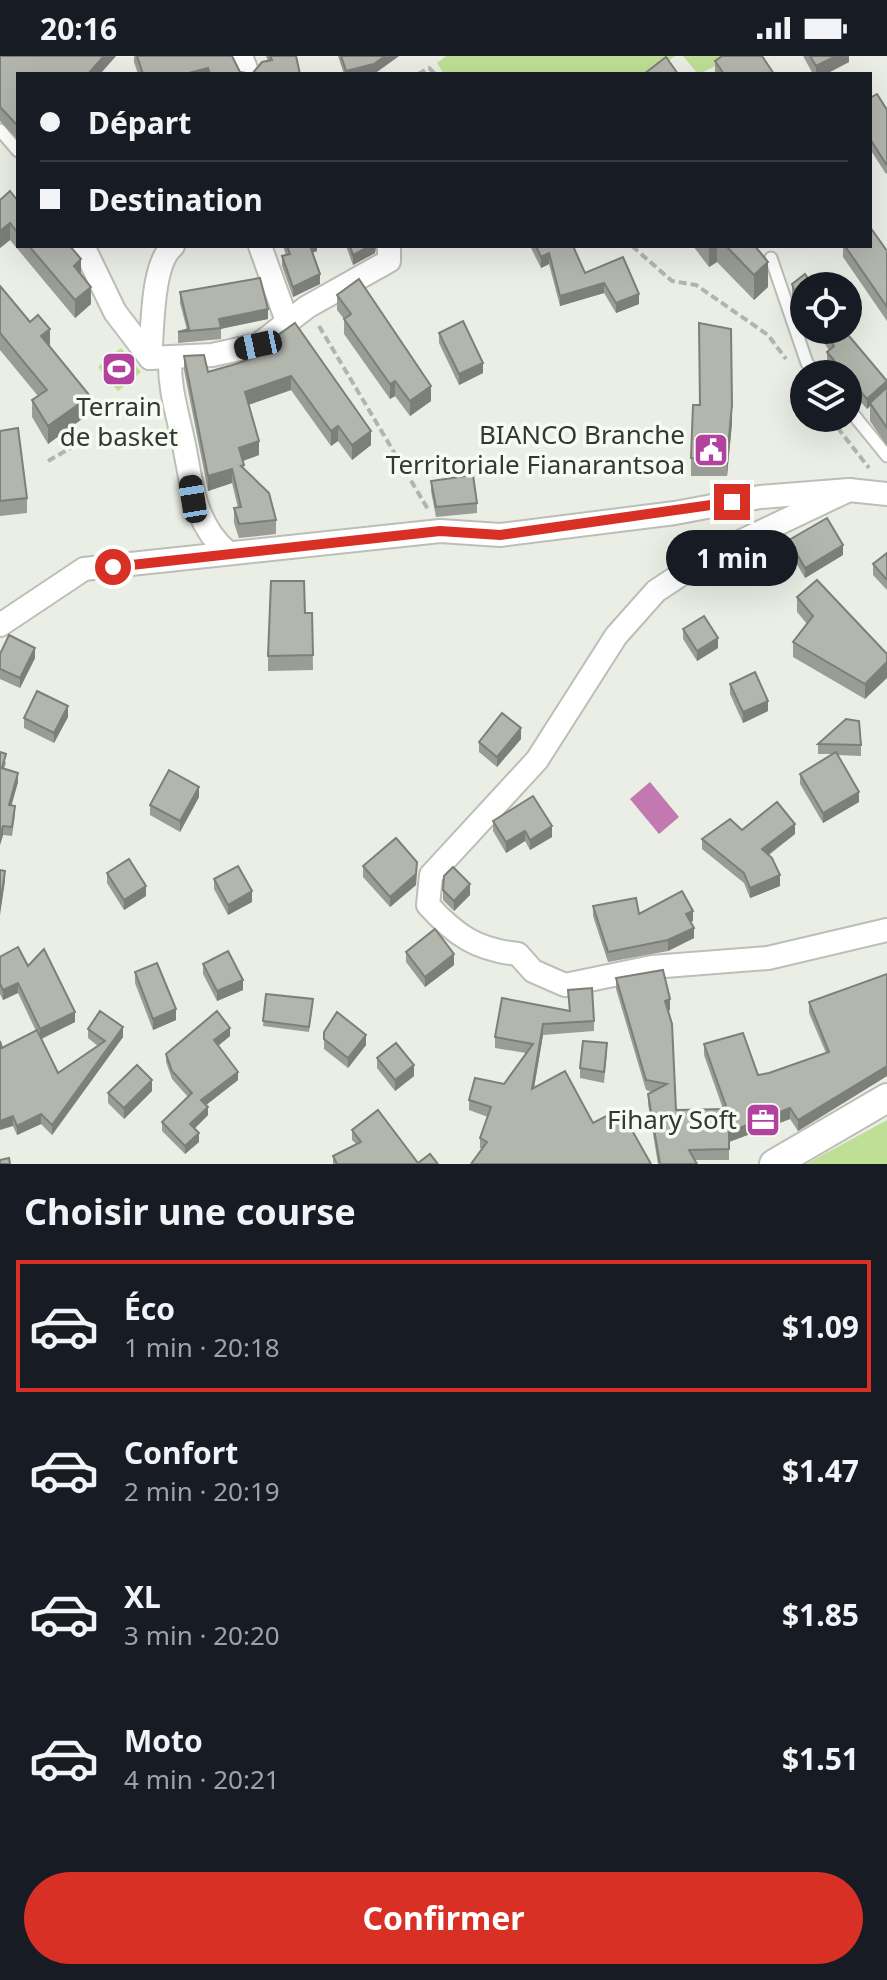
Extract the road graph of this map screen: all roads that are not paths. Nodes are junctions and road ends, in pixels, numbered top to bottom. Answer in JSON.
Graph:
{"nodes":[{"id":1,"x":0,"y":130,"type":"edge"},
{"id":2,"x":16,"y":149,"type":"edge"},
{"id":3,"x":84,"y":248,"type":"edge"},
{"id":4,"x":168,"y":248,"type":"edge"},
{"id":5,"x":261,"y":248,"type":"edge"},
{"id":6,"x":389,"y":248,"type":"edge"},
{"id":7,"x":771,"y":258,"type":"dead end"},
{"id":8,"x":287,"y":321,"type":"junction"},
{"id":9,"x":160,"y":358,"type":"junction"},
{"id":10,"x":806,"y":360,"type":"edge"},
{"id":11,"x":862,"y":425,"type":"edge"},
{"id":12,"x":887,"y":456,"type":"edge"},
{"id":13,"x":849,"y":490,"type":"junction"},
{"id":14,"x":887,"y":494,"type":"edge"},
{"id":15,"x":227,"y":552,"type":"junction"},
{"id":16,"x":0,"y":625,"type":"edge"},
{"id":17,"x":887,"y":930,"type":"edge"},
{"id":18,"x":887,"y":1098,"type":"edge"},
{"id":19,"x":774,"y":1164,"type":"edge"}],
"edges":[{"from":1,"to":2,"type":"lane"},
{"from":3,"to":9,"type":"street"},
{"from":4,"to":9,"type":"street"},
{"from":5,"to":8,"type":"street"},
{"from":6,"to":8,"type":"street"},
{"from":7,"to":10,"type":"lane"},
{"from":8,"to":9,"type":"street"},
{"from":9,"to":15,"type":"street"},
{"from":11,"to":12,"type":"lane"},
{"from":13,"to":14,"type":"street"},
{"from":13,"to":15,"type":"street"},
{"from":13,"to":17,"type":"street"},
{"from":15,"to":16,"type":"street"},
{"from":18,"to":19,"type":"street"}]}
